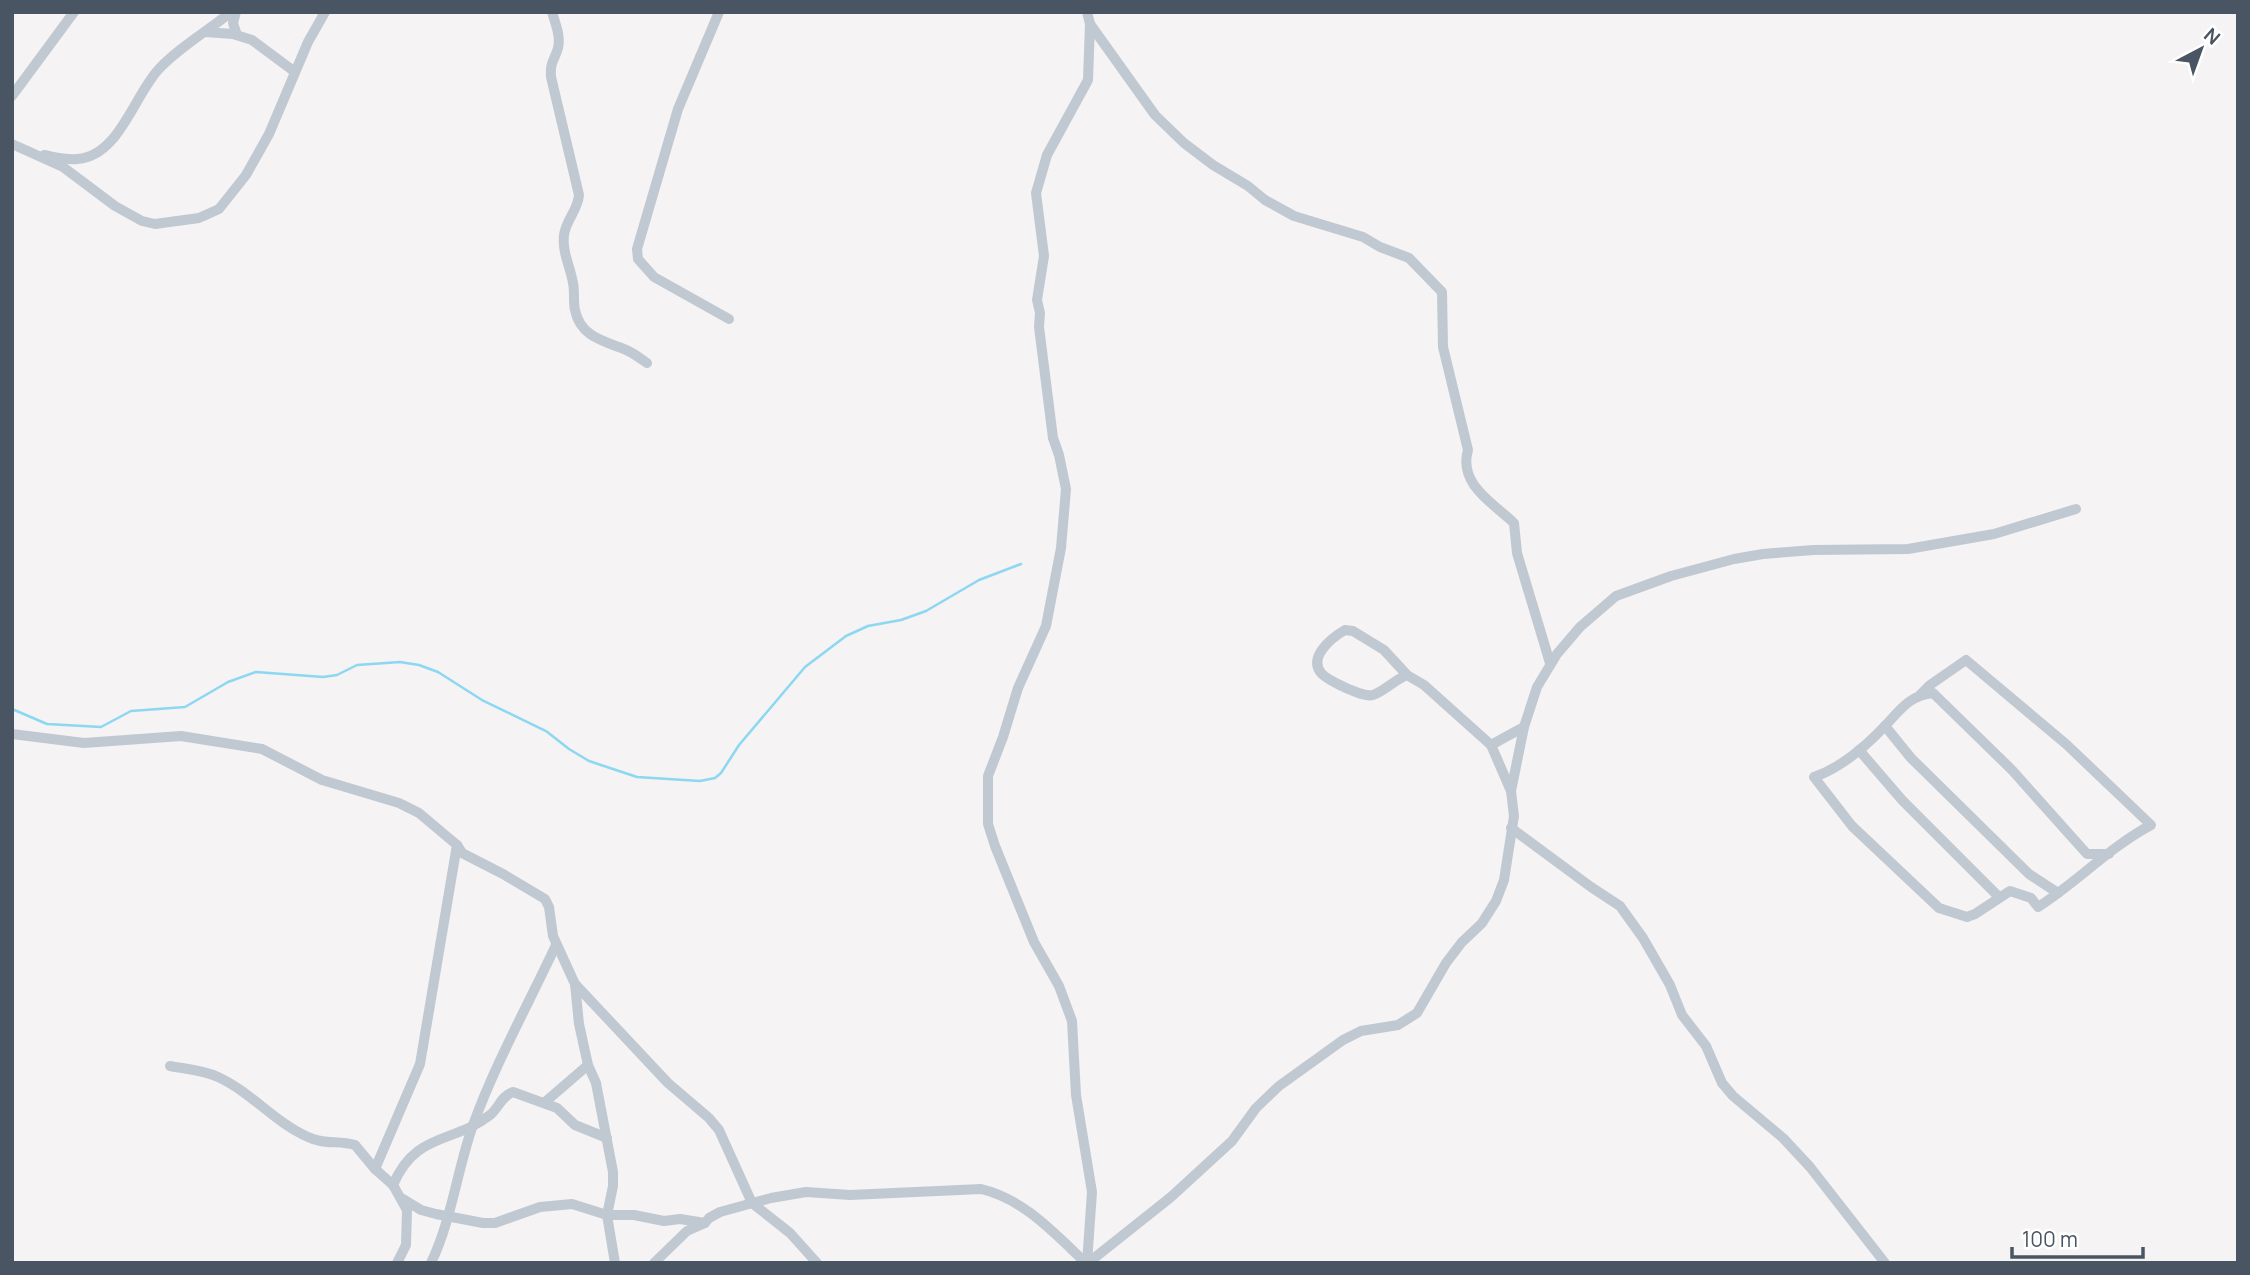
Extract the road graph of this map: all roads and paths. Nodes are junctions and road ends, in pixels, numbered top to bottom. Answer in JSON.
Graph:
{"nodes":[{"id":1,"x":74,"y":12,"type":"edge"},
{"id":2,"x":214,"y":12,"type":"edge"},
{"id":3,"x":325,"y":12,"type":"edge"},
{"id":4,"x":552,"y":12,"type":"edge"},
{"id":5,"x":719,"y":12,"type":"edge"},
{"id":6,"x":1087,"y":12,"type":"edge"},
{"id":7,"x":232,"y":14,"type":"edge"},
{"id":8,"x":1090,"y":24,"type":"junction"},
{"id":9,"x":205,"y":32,"type":"junction"},
{"id":10,"x":237,"y":35,"type":"junction"},
{"id":11,"x":296,"y":72,"type":"junction"},
{"id":12,"x":12,"y":96,"type":"edge"},
{"id":13,"x":12,"y":144,"type":"edge"},
{"id":14,"x":30,"y":153,"type":"junction"},
{"id":15,"x":729,"y":319,"type":"dead end"},
{"id":16,"x":647,"y":363,"type":"dead end"},
{"id":17,"x":2076,"y":509,"type":"dead end"},
{"id":18,"x":1550,"y":663,"type":"junction"},
{"id":19,"x":1407,"y":675,"type":"junction"},
{"id":20,"x":1920,"y":695,"type":"junction"},
{"id":21,"x":1885,"y":726,"type":"junction"},
{"id":22,"x":1524,"y":727,"type":"junction"},
{"id":23,"x":12,"y":734,"type":"edge"},
{"id":24,"x":1491,"y":745,"type":"junction"},
{"id":25,"x":1858,"y":750,"type":"junction"},
{"id":26,"x":1511,"y":791,"type":"junction"},
{"id":27,"x":1511,"y":828,"type":"junction"},
{"id":28,"x":457,"y":845,"type":"junction"},
{"id":29,"x":2109,"y":854,"type":"junction"},
{"id":30,"x":2058,"y":893,"type":"junction"},
{"id":31,"x":1998,"y":897,"type":"junction"},
{"id":32,"x":556,"y":945,"type":"junction"},
{"id":33,"x":575,"y":984,"type":"junction"},
{"id":34,"x":588,"y":1065,"type":"junction"},
{"id":35,"x":170,"y":1066,"type":"dead end"},
{"id":36,"x":544,"y":1103,"type":"junction"},
{"id":37,"x":473,"y":1124,"type":"junction"},
{"id":38,"x":607,"y":1138,"type":"junction"},
{"id":39,"x":375,"y":1170,"type":"junction"},
{"id":40,"x":393,"y":1185,"type":"junction"},
{"id":41,"x":401,"y":1197,"type":"junction"},
{"id":42,"x":752,"y":1203,"type":"junction"},
{"id":43,"x":607,"y":1215,"type":"junction"},
{"id":44,"x":448,"y":1217,"type":"junction"},
{"id":45,"x":705,"y":1223,"type":"junction"},
{"id":46,"x":397,"y":1263,"type":"edge"},
{"id":47,"x":431,"y":1263,"type":"edge"},
{"id":48,"x":615,"y":1263,"type":"edge"},
{"id":49,"x":654,"y":1263,"type":"edge"},
{"id":50,"x":817,"y":1263,"type":"edge"},
{"id":51,"x":1087,"y":1263,"type":"edge"},
{"id":52,"x":1885,"y":1263,"type":"edge"}],
"edges":[{"from":1,"to":12,"type":"street"},
{"from":2,"to":7,"type":"street"},
{"from":3,"to":11,"type":"street"},
{"from":4,"to":16,"type":"street"},
{"from":5,"to":15,"type":"street"},
{"from":6,"to":8,"type":"street"},
{"from":7,"to":9,"type":"street"},
{"from":7,"to":10,"type":"street"},
{"from":8,"to":18,"type":"street"},
{"from":8,"to":51,"type":"street"},
{"from":9,"to":10,"type":"street"},
{"from":9,"to":14,"type":"street"},
{"from":10,"to":11,"type":"street"},
{"from":11,"to":14,"type":"street"},
{"from":13,"to":14,"type":"street"},
{"from":17,"to":18,"type":"street"},
{"from":18,"to":22,"type":"street"},
{"from":19,"to":19,"type":"street"},
{"from":19,"to":24,"type":"street"},
{"from":20,"to":21,"type":"street"},
{"from":20,"to":29,"type":"street"},
{"from":20,"to":29,"type":"street"},
{"from":21,"to":25,"type":"street"},
{"from":21,"to":30,"type":"street"},
{"from":22,"to":24,"type":"street"},
{"from":22,"to":26,"type":"street"},
{"from":23,"to":28,"type":"street"},
{"from":24,"to":26,"type":"street"},
{"from":25,"to":31,"type":"street"},
{"from":25,"to":31,"type":"street"},
{"from":26,"to":27,"type":"street"},
{"from":27,"to":51,"type":"street"},
{"from":27,"to":52,"type":"street"},
{"from":28,"to":32,"type":"street"},
{"from":28,"to":39,"type":"street"},
{"from":29,"to":30,"type":"street"},
{"from":30,"to":31,"type":"street"},
{"from":32,"to":33,"type":"street"},
{"from":32,"to":37,"type":"street"},
{"from":33,"to":34,"type":"street"},
{"from":33,"to":42,"type":"street"},
{"from":34,"to":36,"type":"street"},
{"from":34,"to":38,"type":"street"},
{"from":35,"to":39,"type":"street"},
{"from":36,"to":37,"type":"street"},
{"from":36,"to":38,"type":"street"},
{"from":37,"to":40,"type":"street"},
{"from":37,"to":44,"type":"street"},
{"from":38,"to":43,"type":"street"},
{"from":39,"to":40,"type":"street"},
{"from":40,"to":41,"type":"street"},
{"from":41,"to":44,"type":"street"},
{"from":41,"to":46,"type":"street"},
{"from":42,"to":45,"type":"street"},
{"from":42,"to":50,"type":"street"},
{"from":42,"to":51,"type":"street"},
{"from":43,"to":44,"type":"street"},
{"from":43,"to":45,"type":"street"},
{"from":43,"to":48,"type":"street"},
{"from":44,"to":47,"type":"street"},
{"from":45,"to":49,"type":"street"}]}
